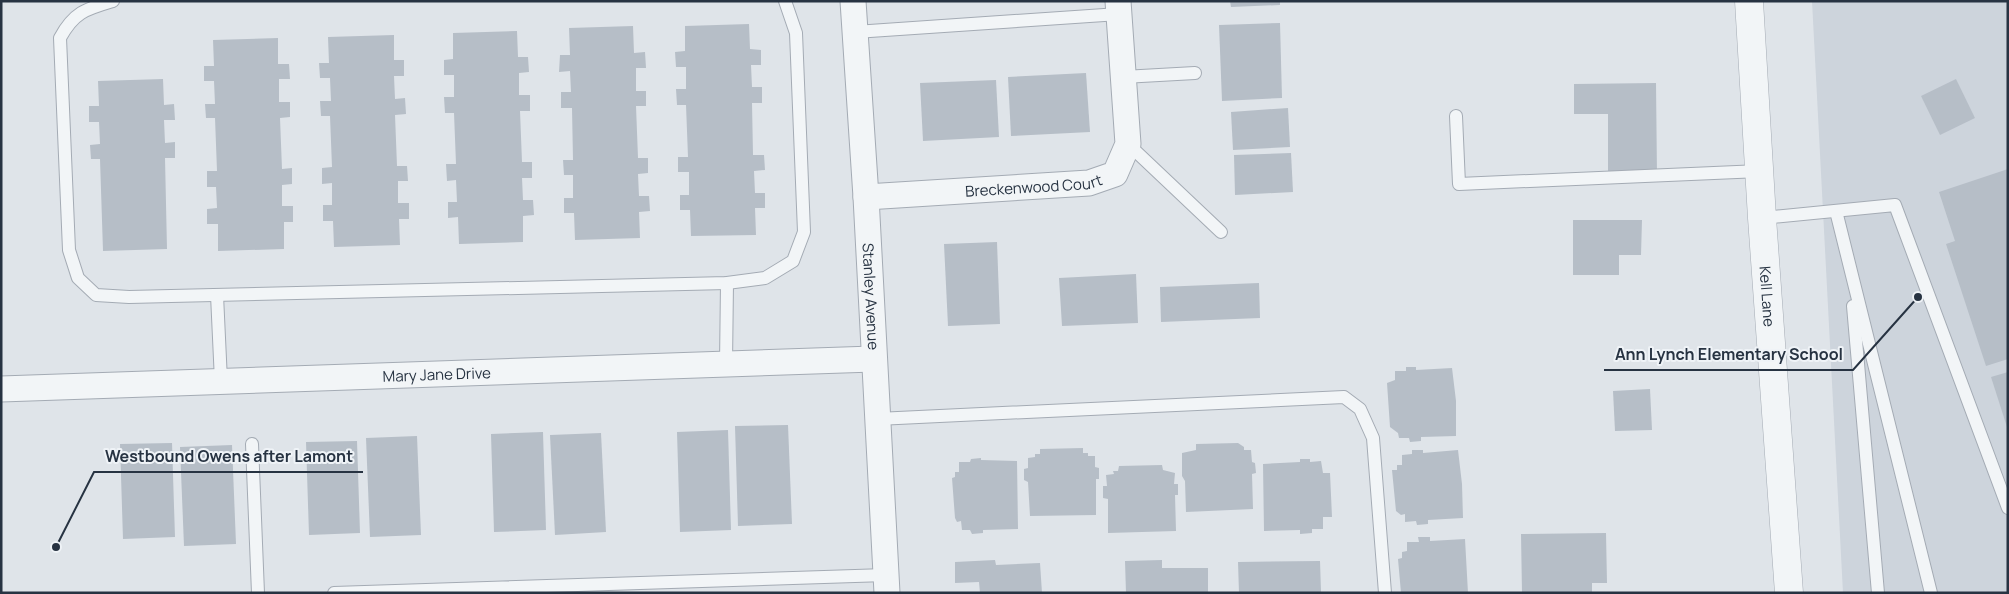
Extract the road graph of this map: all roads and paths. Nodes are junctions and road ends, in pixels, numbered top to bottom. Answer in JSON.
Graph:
{"nodes":[{"id":1,"x":113,"y":1,"type":"edge"},
{"id":2,"x":785,"y":1,"type":"edge"},
{"id":3,"x":853,"y":1,"type":"edge"},
{"id":4,"x":1749,"y":1,"type":"edge"},
{"id":5,"x":1118,"y":8,"type":"edge"},
{"id":6,"x":855,"y":32,"type":"junction"},
{"id":7,"x":1195,"y":73,"type":"dead end"},
{"id":8,"x":1123,"y":77,"type":"junction"},
{"id":9,"x":1456,"y":116,"type":"dead end"},
{"id":10,"x":1128,"y":144,"type":"junction"},
{"id":11,"x":1760,"y":170,"type":"junction"},
{"id":12,"x":866,"y":197,"type":"junction"},
{"id":13,"x":1836,"y":211,"type":"junction"},
{"id":14,"x":1762,"y":218,"type":"junction"},
{"id":15,"x":1221,"y":232,"type":"dead end"},
{"id":16,"x":1849,"y":266,"type":"junction"},
{"id":17,"x":728,"y":283,"type":"junction"},
{"id":18,"x":217,"y":295,"type":"junction"},
{"id":19,"x":873,"y":359,"type":"junction"},
{"id":20,"x":726,"y":364,"type":"junction"},
{"id":21,"x":221,"y":381,"type":"junction"},
{"id":22,"x":1,"y":389,"type":"edge"},
{"id":23,"x":877,"y":419,"type":"junction"},
{"id":24,"x":252,"y":444,"type":"dead end"},
{"id":25,"x":2008,"y":508,"type":"edge"},
{"id":26,"x":887,"y":584,"type":"edge"},
{"id":27,"x":258,"y":593,"type":"edge"},
{"id":28,"x":334,"y":593,"type":"edge"},
{"id":29,"x":1384,"y":593,"type":"edge"},
{"id":30,"x":1789,"y":593,"type":"edge"},
{"id":31,"x":1878,"y":593,"type":"edge"},
{"id":32,"x":1930,"y":593,"type":"edge"}],
"edges":[{"from":1,"to":18,"type":"lane"},
{"from":2,"to":17,"type":"lane"},
{"from":3,"to":6,"type":"street","name":"Stanley Avenue"},
{"from":4,"to":11,"type":"street","name":"Kell Lane"},
{"from":5,"to":6,"type":"lane"},
{"from":5,"to":8,"type":"street","name":"Breckenwood Court"},
{"from":6,"to":12,"type":"street","name":"Stanley Avenue"},
{"from":7,"to":8,"type":"lane"},
{"from":8,"to":10,"type":"street","name":"Breckenwood Court"},
{"from":9,"to":11,"type":"lane"},
{"from":10,"to":12,"type":"street","name":"Breckenwood Court"},
{"from":10,"to":15,"type":"lane"},
{"from":11,"to":14,"type":"street","name":"Kell Lane"},
{"from":12,"to":19,"type":"street","name":"Stanley Avenue"},
{"from":13,"to":14,"type":"lane"},
{"from":13,"to":16,"type":"lane"},
{"from":13,"to":25,"type":"lane"},
{"from":14,"to":30,"type":"street","name":"Kell Lane"},
{"from":16,"to":31,"type":"lane"},
{"from":16,"to":32,"type":"lane"},
{"from":17,"to":18,"type":"lane"},
{"from":17,"to":20,"type":"lane"},
{"from":18,"to":21,"type":"lane"},
{"from":19,"to":20,"type":"street","name":"Mary Jane Drive"},
{"from":19,"to":23,"type":"street","name":"Stanley Avenue"},
{"from":20,"to":21,"type":"street","name":"Mary Jane Drive"},
{"from":21,"to":22,"type":"street","name":"Mary Jane Drive"},
{"from":23,"to":26,"type":"street","name":"Stanley Avenue"},
{"from":23,"to":29,"type":"lane"},
{"from":24,"to":27,"type":"lane"},
{"from":26,"to":28,"type":"lane"}]}
